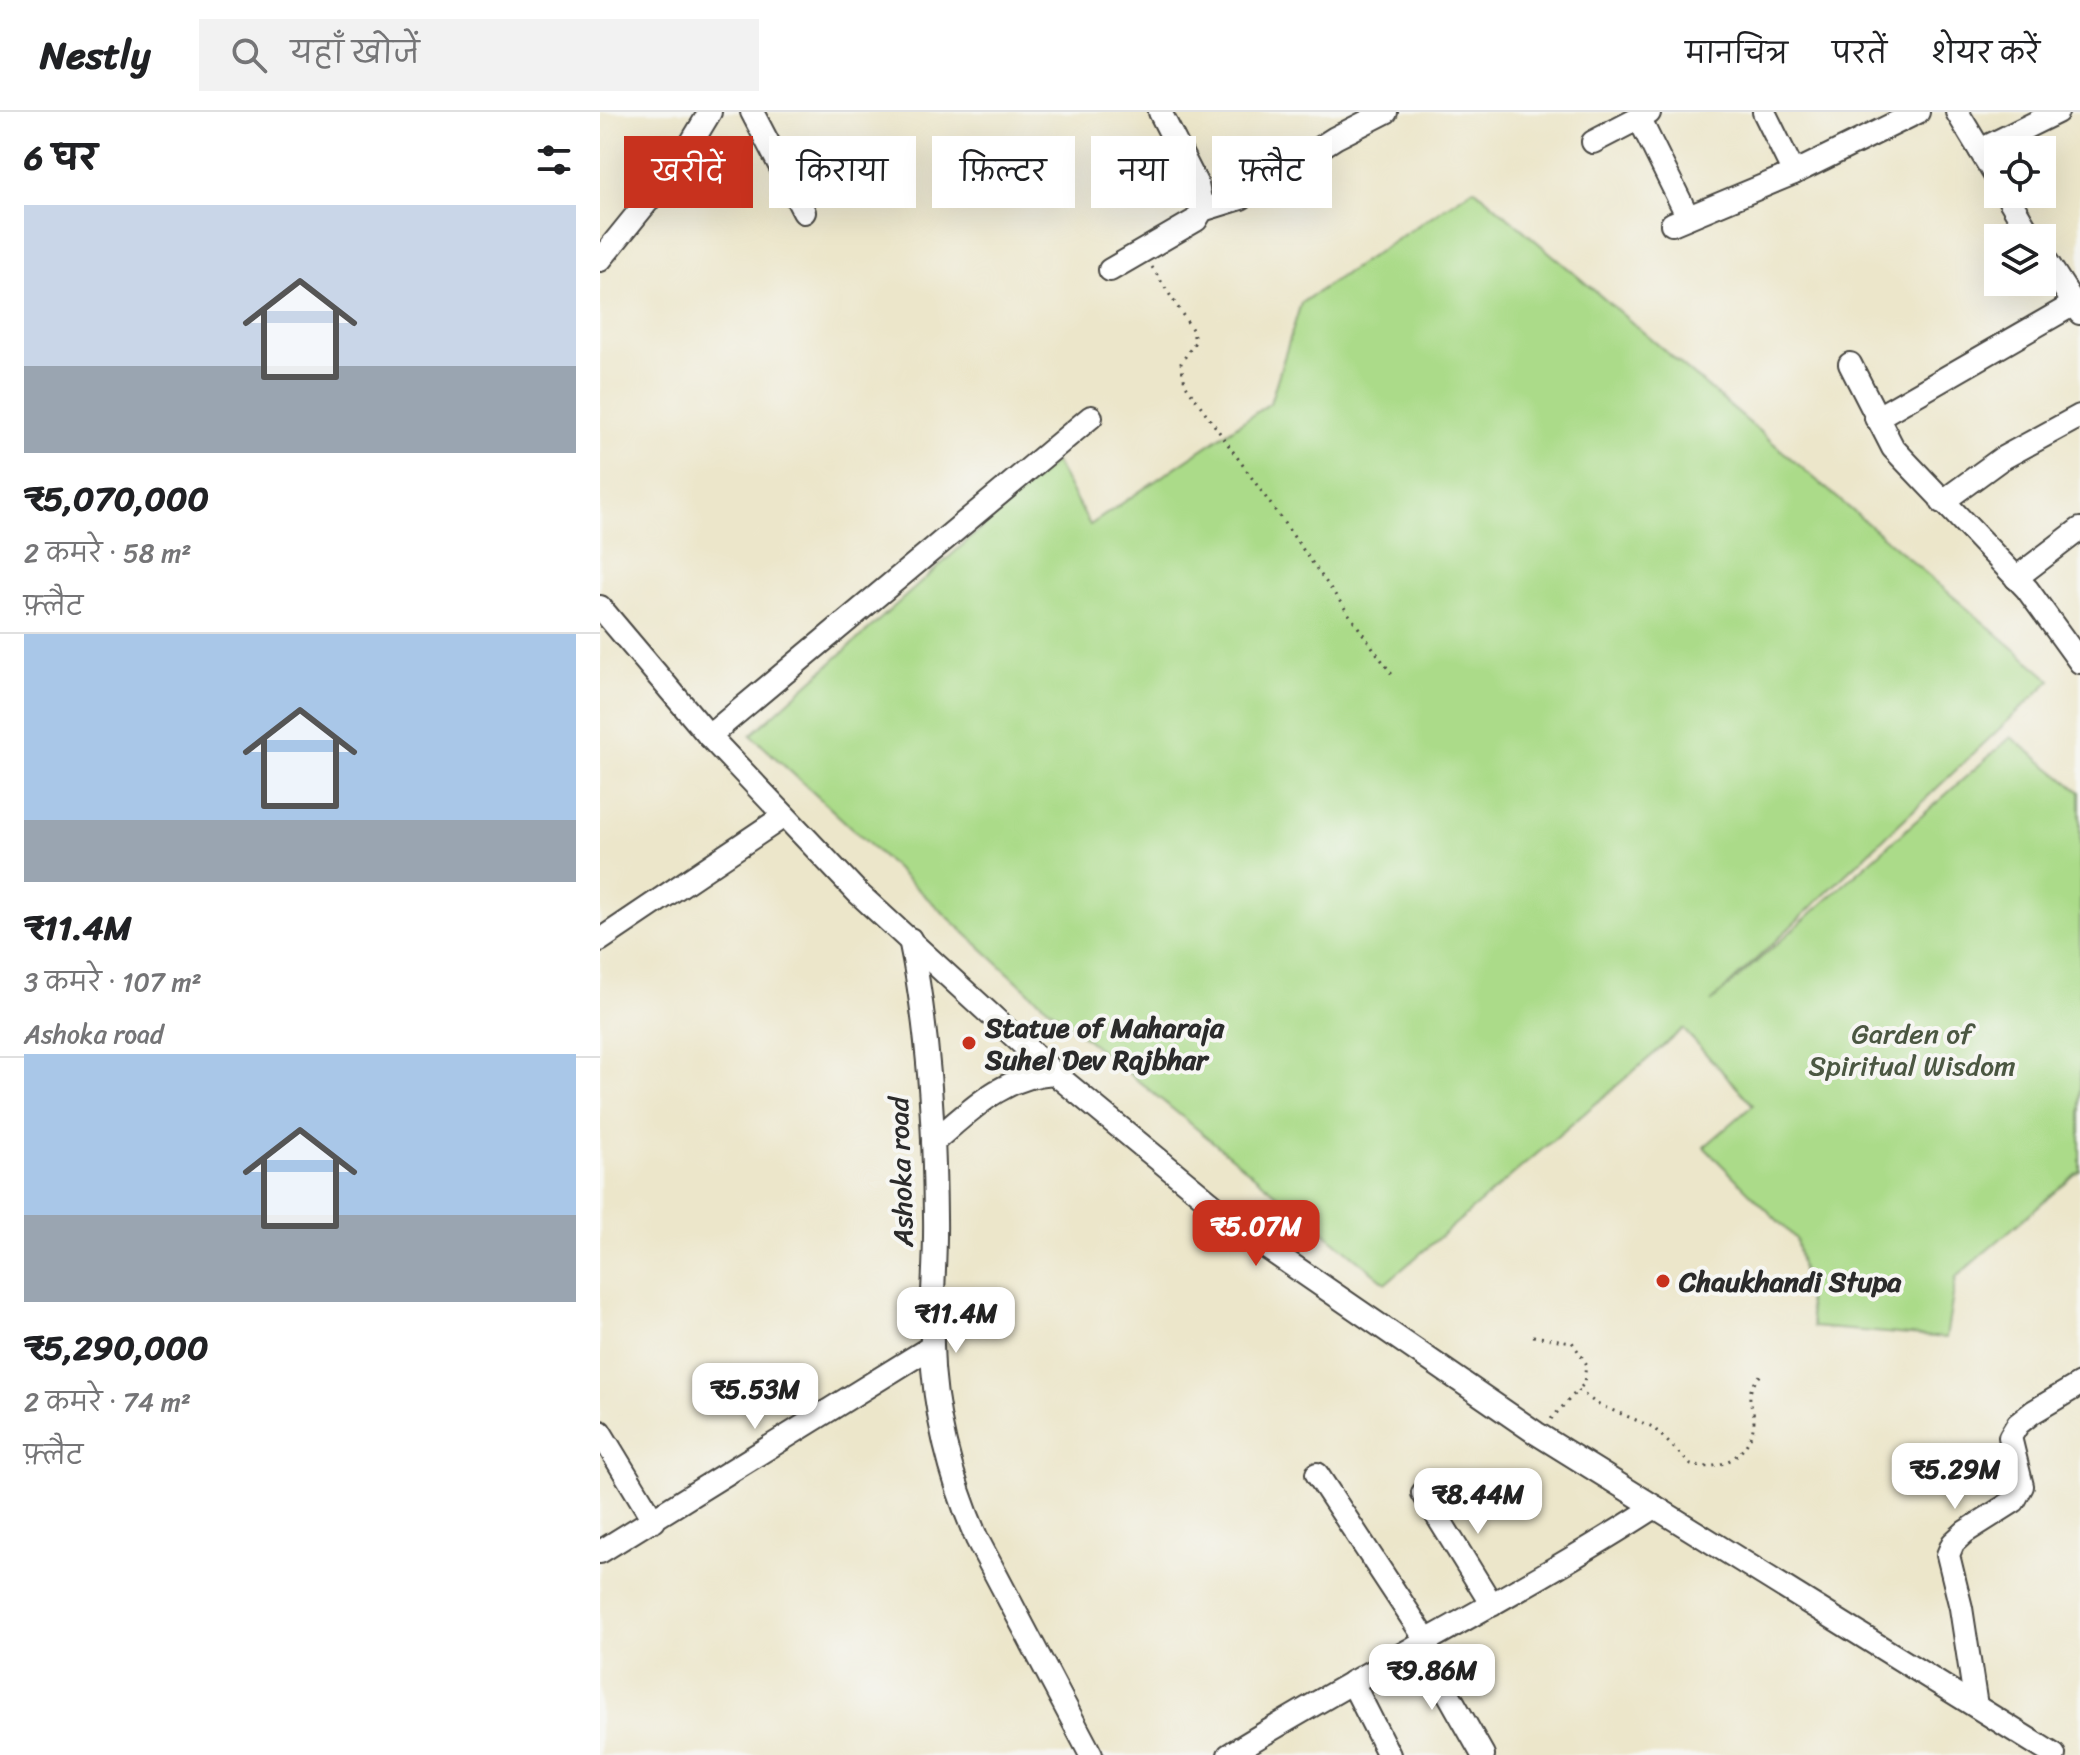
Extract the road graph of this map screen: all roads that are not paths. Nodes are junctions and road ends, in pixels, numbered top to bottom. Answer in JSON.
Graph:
{"nodes":[{"id":1,"x":710,"y":112,"type":"edge"},
{"id":2,"x":752,"y":112,"type":"edge"},
{"id":3,"x":1160,"y":112,"type":"edge"},
{"id":4,"x":1386,"y":112,"type":"edge"},
{"id":5,"x":1764,"y":112,"type":"edge"},
{"id":6,"x":1918,"y":112,"type":"edge"},
{"id":7,"x":1957,"y":112,"type":"edge"},
{"id":8,"x":2057,"y":112,"type":"edge"},
{"id":9,"x":1645,"y":115,"type":"edge"},
{"id":10,"x":1593,"y":142,"type":"dead end"},
{"id":11,"x":1980,"y":150,"type":"junction"},
{"id":12,"x":1984,"y":157,"type":"edge"},
{"id":13,"x":1794,"y":173,"type":"junction"},
{"id":14,"x":1202,"y":210,"type":"junction"},
{"id":15,"x":804,"y":212,"type":"dead end"},
{"id":16,"x":600,"y":260,"type":"edge"},
{"id":17,"x":1110,"y":270,"type":"dead end"},
{"id":18,"x":2056,"y":276,"type":"edge"},
{"id":19,"x":2077,"y":308,"type":"edge"},
{"id":20,"x":1850,"y":364,"type":"dead end"},
{"id":21,"x":2080,"y":416,"type":"edge"},
{"id":22,"x":1091,"y":417,"type":"dead end"},
{"id":23,"x":1876,"y":418,"type":"junction"},
{"id":24,"x":1942,"y":502,"type":"junction"},
{"id":25,"x":2080,"y":529,"type":"edge"},
{"id":26,"x":2016,"y":578,"type":"junction"},
{"id":27,"x":600,"y":607,"type":"edge"},
{"id":28,"x":2080,"y":662,"type":"edge"},
{"id":29,"x":709,"y":736,"type":"junction"},
{"id":30,"x":784,"y":816,"type":"junction"},
{"id":31,"x":910,"y":939,"type":"junction"},
{"id":32,"x":600,"y":940,"type":"edge"},
{"id":33,"x":1054,"y":1073,"type":"junction"},
{"id":34,"x":933,"y":1142,"type":"junction"},
{"id":35,"x":931,"y":1347,"type":"junction"},
{"id":36,"x":2080,"y":1384,"type":"edge"},
{"id":37,"x":600,"y":1432,"type":"edge"},
{"id":38,"x":1317,"y":1474,"type":"dead end"},
{"id":39,"x":1423,"y":1493,"type":"dead end"},
{"id":40,"x":1655,"y":1507,"type":"junction"},
{"id":41,"x":654,"y":1521,"type":"junction"},
{"id":42,"x":600,"y":1552,"type":"edge"},
{"id":43,"x":1492,"y":1605,"type":"junction"},
{"id":44,"x":1421,"y":1644,"type":"junction"},
{"id":45,"x":1352,"y":1682,"type":"junction"},
{"id":46,"x":1976,"y":1706,"type":"junction"},
{"id":47,"x":1091,"y":1755,"type":"edge"},
{"id":48,"x":1229,"y":1755,"type":"edge"},
{"id":49,"x":1389,"y":1755,"type":"edge"},
{"id":50,"x":1483,"y":1755,"type":"edge"},
{"id":51,"x":2054,"y":1755,"type":"edge"}],
"edges":[{"from":1,"to":16,"type":"street"},
{"from":2,"to":15,"type":"street"},
{"from":3,"to":14,"type":"street"},
{"from":4,"to":14,"type":"street"},
{"from":5,"to":13,"type":"street"},
{"from":6,"to":13,"type":"street"},
{"from":7,"to":11,"type":"street"},
{"from":8,"to":11,"type":"street"},
{"from":9,"to":10,"type":"street"},
{"from":9,"to":13,"type":"street"},
{"from":11,"to":12,"type":"street"},
{"from":14,"to":17,"type":"street"},
{"from":18,"to":19,"type":"street"},
{"from":19,"to":23,"type":"street"},
{"from":20,"to":23,"type":"street"},
{"from":21,"to":24,"type":"street"},
{"from":22,"to":29,"type":"street"},
{"from":23,"to":24,"type":"street"},
{"from":24,"to":26,"type":"street"},
{"from":25,"to":26,"type":"street"},
{"from":26,"to":28,"type":"street"},
{"from":27,"to":29,"type":"street"},
{"from":29,"to":30,"type":"street"},
{"from":30,"to":31,"type":"street"},
{"from":30,"to":32,"type":"street"},
{"from":31,"to":33,"type":"street"},
{"from":31,"to":34,"type":"street","name":"Ashoka road"},
{"from":33,"to":34,"type":"street"},
{"from":33,"to":40,"type":"street"},
{"from":34,"to":35,"type":"street","name":"Ashoka road"},
{"from":35,"to":41,"type":"street"},
{"from":35,"to":47,"type":"street","name":"Ashoka road"},
{"from":36,"to":46,"type":"street"},
{"from":37,"to":41,"type":"street"},
{"from":38,"to":44,"type":"street"},
{"from":39,"to":43,"type":"street"},
{"from":40,"to":43,"type":"street"},
{"from":40,"to":46,"type":"street"},
{"from":41,"to":42,"type":"street"},
{"from":43,"to":44,"type":"street"},
{"from":44,"to":45,"type":"street"},
{"from":44,"to":50,"type":"street"},
{"from":45,"to":48,"type":"street"},
{"from":45,"to":49,"type":"street"},
{"from":46,"to":51,"type":"street"}]}
